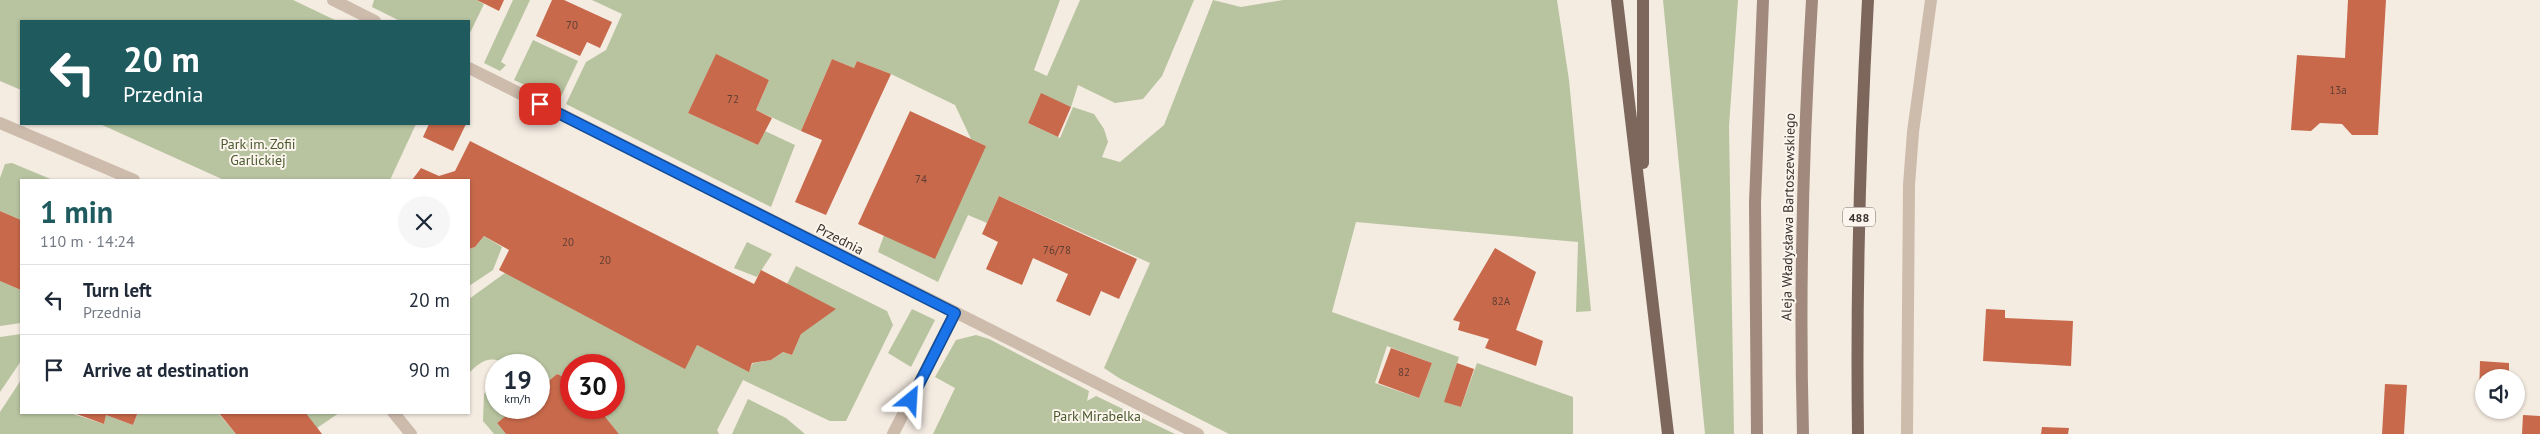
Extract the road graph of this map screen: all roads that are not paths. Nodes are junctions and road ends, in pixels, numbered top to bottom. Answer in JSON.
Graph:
{"nodes":[{"id":1,"x":333,"y":0,"type":"edge"},
{"id":2,"x":1617,"y":0,"type":"edge"},
{"id":3,"x":1644,"y":0,"type":"edge"},
{"id":4,"x":1763,"y":0,"type":"edge"},
{"id":5,"x":1812,"y":0,"type":"edge"},
{"id":6,"x":1868,"y":0,"type":"edge"},
{"id":7,"x":1932,"y":0,"type":"edge"},
{"id":8,"x":373,"y":20,"type":"edge"},
{"id":9,"x":470,"y":69,"type":"edge"},
{"id":10,"x":0,"y":123,"type":"edge"},
{"id":11,"x":132,"y":179,"type":"edge"},
{"id":12,"x":1643,"y":218,"type":"junction"},
{"id":13,"x":955,"y":313,"type":"junction"},
{"id":14,"x":396,"y":414,"type":"edge"},
{"id":15,"x":411,"y":434,"type":"edge"},
{"id":16,"x":893,"y":434,"type":"edge"},
{"id":17,"x":1198,"y":434,"type":"edge"},
{"id":18,"x":1668,"y":434,"type":"edge"},
{"id":19,"x":1757,"y":434,"type":"edge"},
{"id":20,"x":1803,"y":434,"type":"edge"},
{"id":21,"x":1858,"y":434,"type":"edge"},
{"id":22,"x":1907,"y":434,"type":"edge"}],
"edges":[{"from":1,"to":8,"type":"street"},
{"from":2,"to":12,"type":"main road"},
{"from":3,"to":12,"type":"main road"},
{"from":4,"to":19,"type":"main road"},
{"from":5,"to":20,"type":"main road","name":"Aleja Władysława Bartoszewskiego"},
{"from":6,"to":21,"type":"main road","number":"488"},
{"from":7,"to":22,"type":"street"},
{"from":9,"to":13,"type":"street","name":"Przednia"},
{"from":10,"to":11,"type":"street"},
{"from":12,"to":18,"type":"main road"},
{"from":13,"to":16,"type":"street"},
{"from":13,"to":17,"type":"street","name":"Przednia"},
{"from":14,"to":15,"type":"street"}]}
